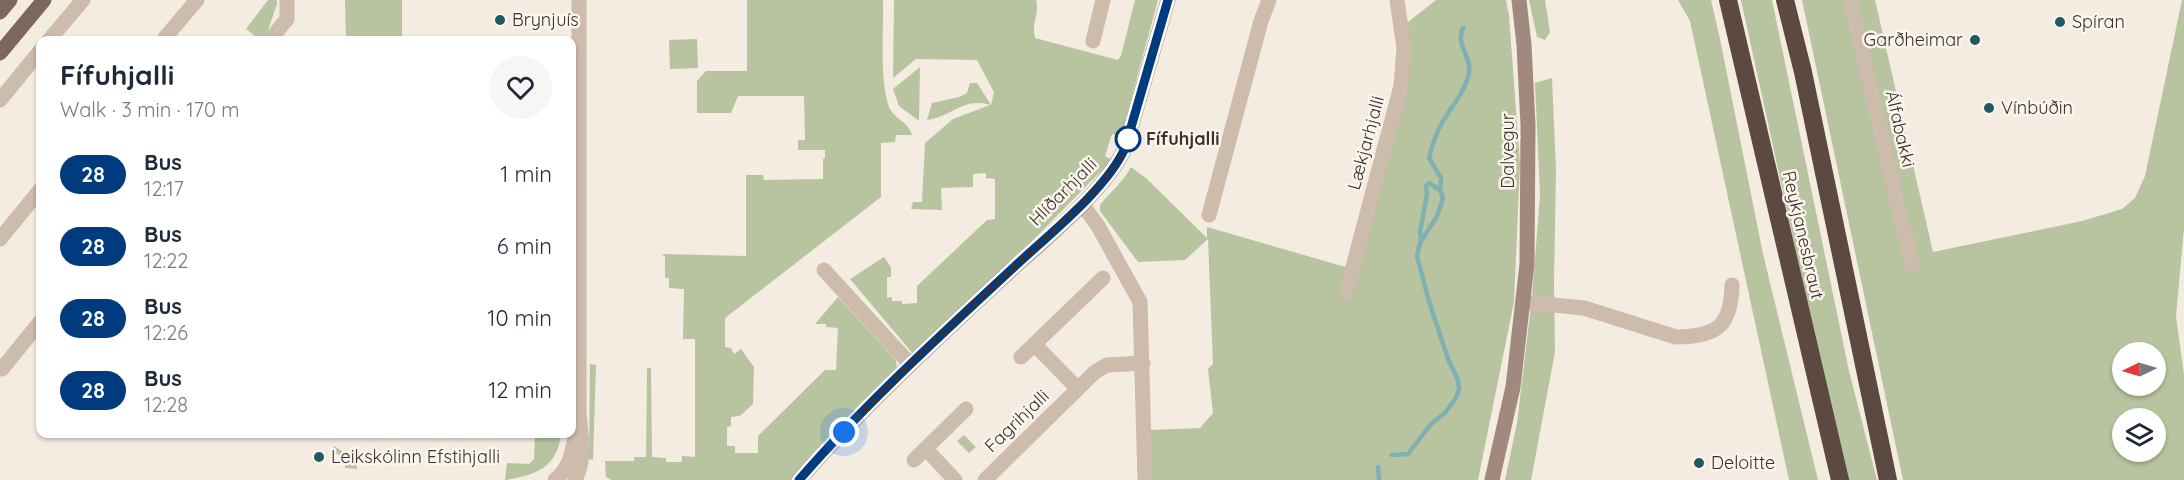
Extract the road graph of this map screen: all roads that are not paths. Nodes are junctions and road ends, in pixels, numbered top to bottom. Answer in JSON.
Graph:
{"nodes":[{"id":1,"x":10,"y":0,"type":"edge"},
{"id":2,"x":44,"y":0,"type":"edge"},
{"id":3,"x":83,"y":0,"type":"edge"},
{"id":4,"x":197,"y":0,"type":"edge"},
{"id":5,"x":287,"y":0,"type":"edge"},
{"id":6,"x":579,"y":0,"type":"edge"},
{"id":7,"x":1103,"y":0,"type":"edge"},
{"id":8,"x":1168,"y":0,"type":"edge"},
{"id":9,"x":1269,"y":0,"type":"edge"},
{"id":10,"x":1396,"y":0,"type":"edge"},
{"id":11,"x":1519,"y":0,"type":"edge"},
{"id":12,"x":1728,"y":0,"type":"edge"},
{"id":13,"x":1785,"y":0,"type":"edge"},
{"id":14,"x":1850,"y":0,"type":"edge"},
{"id":15,"x":0,"y":12,"type":"edge"},
{"id":16,"x":52,"y":36,"type":"edge"},
{"id":17,"x":166,"y":36,"type":"edge"},
{"id":18,"x":273,"y":36,"type":"edge"},
{"id":19,"x":1093,"y":41,"type":"dead end"},
{"id":20,"x":0,"y":53,"type":"edge"},
{"id":21,"x":36,"y":56,"type":"edge"},
{"id":22,"x":0,"y":100,"type":"edge"},
{"id":23,"x":576,"y":110,"type":"edge"},
{"id":24,"x":36,"y":195,"type":"edge"},
{"id":25,"x":1082,"y":204,"type":"junction"},
{"id":26,"x":576,"y":213,"type":"edge"},
{"id":27,"x":1209,"y":215,"type":"dead end"},
{"id":28,"x":0,"y":239,"type":"edge"},
{"id":29,"x":1912,"y":266,"type":"dead end"},
{"id":30,"x":824,"y":270,"type":"dead end"},
{"id":31,"x":1103,"y":278,"type":"dead end"},
{"id":32,"x":1732,"y":285,"type":"dead end"},
{"id":33,"x":1346,"y":293,"type":"dead end"},
{"id":34,"x":1523,"y":302,"type":"junction"},
{"id":35,"x":36,"y":327,"type":"edge"},
{"id":36,"x":1034,"y":344,"type":"junction"},
{"id":37,"x":1021,"y":357,"type":"dead end"},
{"id":38,"x":1143,"y":363,"type":"junction"},
{"id":39,"x":910,"y":364,"type":"junction"},
{"id":40,"x":2,"y":369,"type":"dead end"},
{"id":41,"x":1817,"y":388,"type":"junction"},
{"id":42,"x":1077,"y":389,"type":"junction"},
{"id":43,"x":966,"y":409,"type":"dead end"},
{"id":44,"x":579,"y":413,"type":"junction"},
{"id":45,"x":576,"y":432,"type":"edge"},
{"id":46,"x":575,"y":438,"type":"edge"},
{"id":47,"x":926,"y":449,"type":"junction"},
{"id":48,"x":914,"y":460,"type":"dead end"},
{"id":49,"x":555,"y":480,"type":"edge"},
{"id":50,"x":575,"y":480,"type":"edge"},
{"id":51,"x":799,"y":480,"type":"edge"},
{"id":52,"x":956,"y":480,"type":"edge"},
{"id":53,"x":985,"y":480,"type":"edge"},
{"id":54,"x":1145,"y":480,"type":"edge"},
{"id":55,"x":1492,"y":480,"type":"edge"},
{"id":56,"x":1830,"y":480,"type":"edge"},
{"id":57,"x":1840,"y":480,"type":"edge"},
{"id":58,"x":1888,"y":480,"type":"edge"}],
"edges":[{"from":1,"to":15,"type":"main road"},
{"from":2,"to":20,"type":"main road"},
{"from":3,"to":16,"type":"street"},
{"from":4,"to":17,"type":"street"},
{"from":5,"to":18,"type":"street"},
{"from":6,"to":23,"type":"street"},
{"from":7,"to":19,"type":"street"},
{"from":8,"to":25,"type":"street","name":"Hlíðarhjalli"},
{"from":9,"to":27,"type":"street"},
{"from":10,"to":33,"type":"street","name":"Lækjarhjalli"},
{"from":11,"to":34,"type":"street","name":"Dalvegur"},
{"from":12,"to":41,"type":"highway","name":"Reykjanesbraut"},
{"from":13,"to":58,"type":"highway","name":"Reykjanesbraut"},
{"from":14,"to":29,"type":"street","name":"Álfabakki"},
{"from":21,"to":22,"type":"street"},
{"from":24,"to":28,"type":"street"},
{"from":25,"to":38,"type":"street"},
{"from":25,"to":39,"type":"street","name":"Hlíðarhjalli"},
{"from":26,"to":44,"type":"street"},
{"from":30,"to":39,"type":"street"},
{"from":31,"to":36,"type":"street"},
{"from":32,"to":34,"type":"street"},
{"from":34,"to":55,"type":"street","name":"Dalvegur"},
{"from":35,"to":40,"type":"street"},
{"from":36,"to":37,"type":"street"},
{"from":36,"to":42,"type":"street","name":"Fagrihjalli"},
{"from":38,"to":42,"type":"street","name":"Fagrihjalli"},
{"from":38,"to":54,"type":"street"},
{"from":39,"to":51,"type":"street","name":"Hlíðarhjalli"},
{"from":41,"to":56,"type":"highway"},
{"from":41,"to":57,"type":"highway","name":"Reykjanesbraut"},
{"from":42,"to":53,"type":"street","name":"Fagrihjalli"},
{"from":43,"to":47,"type":"street"},
{"from":44,"to":45,"type":"street"},
{"from":44,"to":50,"type":"street"},
{"from":46,"to":49,"type":"street"},
{"from":47,"to":48,"type":"street"},
{"from":47,"to":52,"type":"street"}]}
